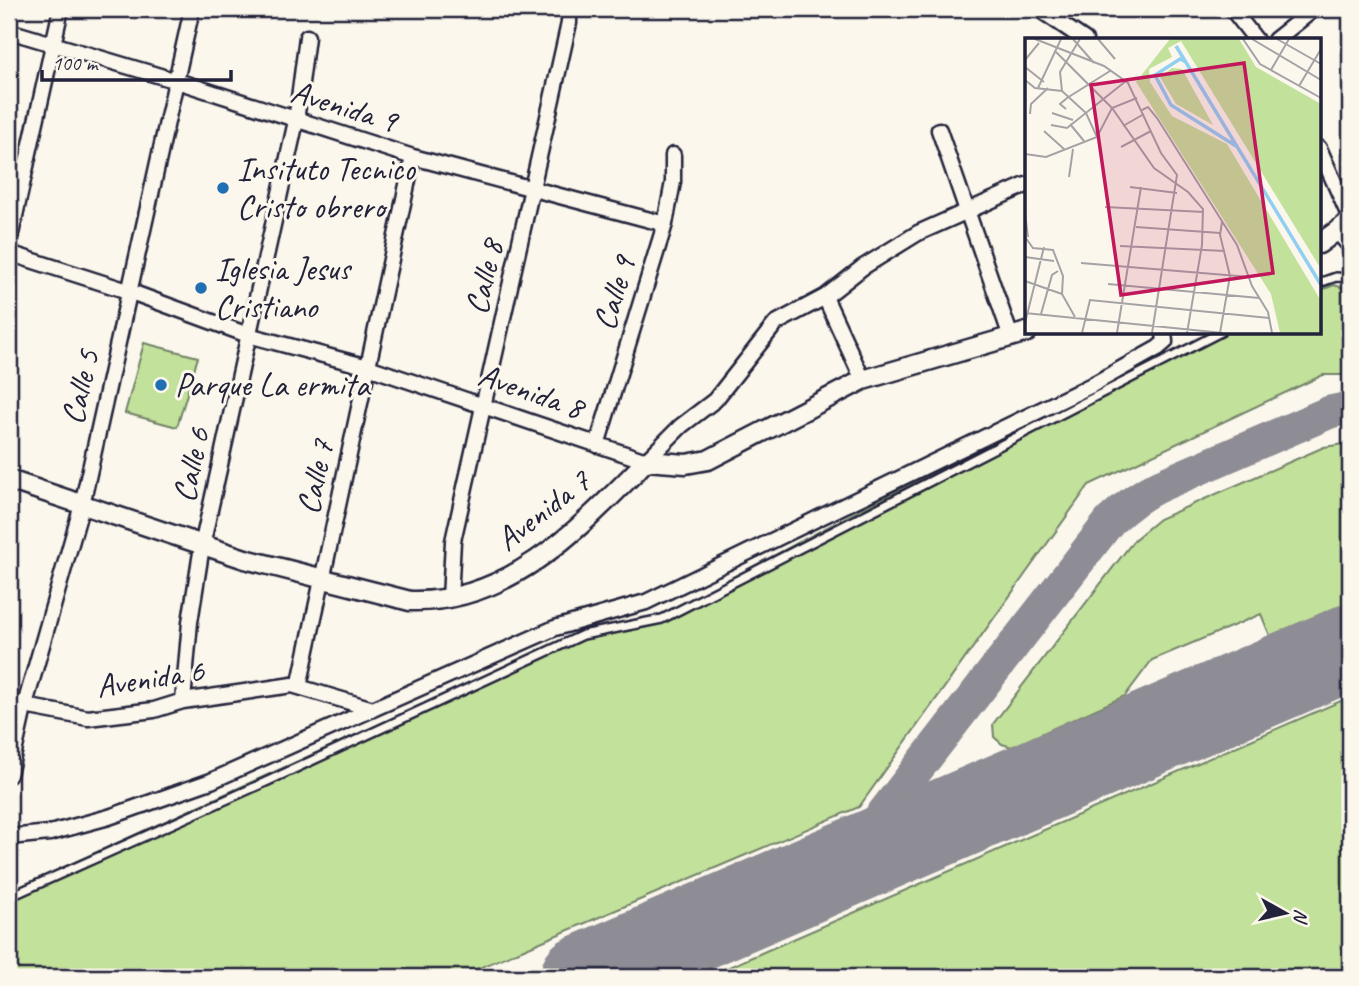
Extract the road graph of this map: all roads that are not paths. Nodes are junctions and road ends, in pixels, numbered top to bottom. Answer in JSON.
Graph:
{"nodes":[{"id":1,"x":61,"y":9,"type":"edge"},
{"id":2,"x":192,"y":9,"type":"edge"},
{"id":3,"x":569,"y":9,"type":"edge"},
{"id":4,"x":1039,"y":9,"type":"edge"},
{"id":5,"x":1232,"y":9,"type":"edge"},
{"id":6,"x":1314,"y":9,"type":"edge"},
{"id":7,"x":9,"y":31,"type":"edge"},
{"id":8,"x":307,"y":37,"type":"dead end"},
{"id":9,"x":1081,"y":38,"type":"edge"},
{"id":10,"x":1254,"y":38,"type":"edge"},
{"id":11,"x":1278,"y":38,"type":"edge"},
{"id":12,"x":53,"y":46,"type":"junction"},
{"id":13,"x":177,"y":81,"type":"junction"},
{"id":14,"x":296,"y":121,"type":"junction"},
{"id":15,"x":939,"y":130,"type":"dead end"},
{"id":16,"x":1320,"y":150,"type":"edge"},
{"id":17,"x":673,"y":155,"type":"dead end"},
{"id":18,"x":413,"y":157,"type":"junction"},
{"id":19,"x":1025,"y":186,"type":"edge"},
{"id":20,"x":533,"y":190,"type":"junction"},
{"id":21,"x":967,"y":212,"type":"junction"},
{"id":22,"x":1350,"y":219,"type":"edge"},
{"id":23,"x":665,"y":224,"type":"junction"},
{"id":24,"x":1335,"y":233,"type":"junction"},
{"id":25,"x":9,"y":243,"type":"edge"},
{"id":26,"x":1320,"y":243,"type":"edge"},
{"id":27,"x":1350,"y":252,"type":"edge"},
{"id":28,"x":9,"y":253,"type":"edge"},
{"id":29,"x":1350,"y":278,"type":"edge"},
{"id":30,"x":1320,"y":283,"type":"edge"},
{"id":31,"x":131,"y":292,"type":"junction"},
{"id":32,"x":825,"y":297,"type":"junction"},
{"id":33,"x":1164,"y":334,"type":"edge"},
{"id":34,"x":1217,"y":334,"type":"edge"},
{"id":35,"x":248,"y":335,"type":"junction"},
{"id":36,"x":1019,"y":335,"type":"edge"},
{"id":37,"x":368,"y":367,"type":"junction"},
{"id":38,"x":863,"y":380,"type":"junction"},
{"id":39,"x":483,"y":405,"type":"junction"},
{"id":40,"x":597,"y":445,"type":"junction"},
{"id":41,"x":646,"y":461,"type":"junction"},
{"id":42,"x":9,"y":480,"type":"edge"},
{"id":43,"x":82,"y":505,"type":"junction"},
{"id":44,"x":202,"y":546,"type":"junction"},
{"id":45,"x":322,"y":579,"type":"junction"},
{"id":46,"x":450,"y":599,"type":"junction"},
{"id":47,"x":299,"y":687,"type":"junction"},
{"id":48,"x":183,"y":701,"type":"junction"},
{"id":49,"x":9,"y":704,"type":"edge"},
{"id":50,"x":24,"y":708,"type":"junction"},
{"id":51,"x":373,"y":709,"type":"junction"},
{"id":52,"x":9,"y":775,"type":"edge"},
{"id":53,"x":9,"y":837,"type":"edge"},
{"id":54,"x":9,"y":897,"type":"edge"}],
"edges":[{"from":1,"to":12,"type":"street"},
{"from":2,"to":13,"type":"street","name":"Calle 5"},
{"from":3,"to":20,"type":"street","name":"Calle 8"},
{"from":4,"to":9,"type":"street"},
{"from":5,"to":10,"type":"street"},
{"from":6,"to":11,"type":"street"},
{"from":7,"to":12,"type":"street","name":"Avenida 9"},
{"from":8,"to":14,"type":"street","name":"Calle 6"},
{"from":12,"to":13,"type":"street","name":"Avenida 9"},
{"from":12,"to":25,"type":"street"},
{"from":13,"to":14,"type":"street","name":"Avenida 9"},
{"from":13,"to":31,"type":"street","name":"Calle 5"},
{"from":14,"to":18,"type":"street","name":"Avenida 9"},
{"from":14,"to":35,"type":"street","name":"Calle 6"},
{"from":15,"to":21,"type":"street"},
{"from":16,"to":22,"type":"street"},
{"from":17,"to":23,"type":"street","name":"Calle 9"},
{"from":18,"to":20,"type":"street","name":"Avenida 9"},
{"from":18,"to":37,"type":"street","name":"Calle 7"},
{"from":19,"to":21,"type":"street","name":"Avenida 7"},
{"from":20,"to":23,"type":"street","name":"Avenida 9"},
{"from":20,"to":39,"type":"street","name":"Calle 8"},
{"from":21,"to":32,"type":"street","name":"Avenida 7"},
{"from":21,"to":36,"type":"street"},
{"from":22,"to":24,"type":"street"},
{"from":23,"to":40,"type":"street","name":"Calle 9"},
{"from":24,"to":26,"type":"street"},
{"from":24,"to":27,"type":"lane"},
{"from":28,"to":31,"type":"street","name":"Avenida 8"},
{"from":29,"to":30,"type":"lane"},
{"from":31,"to":35,"type":"street","name":"Avenida 8"},
{"from":31,"to":43,"type":"street","name":"Calle 5"},
{"from":32,"to":38,"type":"street"},
{"from":32,"to":41,"type":"street","name":"Avenida 7"},
{"from":33,"to":51,"type":"street"},
{"from":34,"to":54,"type":"lane"},
{"from":35,"to":37,"type":"street","name":"Avenida 8"},
{"from":35,"to":44,"type":"street","name":"Calle 6"},
{"from":36,"to":38,"type":"street","name":"Avenida 8"},
{"from":37,"to":39,"type":"street","name":"Avenida 8"},
{"from":37,"to":45,"type":"street","name":"Calle 7"},
{"from":38,"to":41,"type":"street","name":"Avenida 8"},
{"from":39,"to":40,"type":"street","name":"Avenida 8"},
{"from":39,"to":46,"type":"street","name":"Calle 8"},
{"from":40,"to":41,"type":"street","name":"Avenida 8"},
{"from":41,"to":46,"type":"street","name":"Avenida 7"},
{"from":42,"to":43,"type":"street","name":"Avenida 7"},
{"from":43,"to":44,"type":"street","name":"Avenida 7"},
{"from":43,"to":50,"type":"street","name":"Calle 5"},
{"from":44,"to":45,"type":"street","name":"Avenida 7"},
{"from":44,"to":48,"type":"street","name":"Calle 6"},
{"from":45,"to":46,"type":"street","name":"Avenida 7"},
{"from":45,"to":47,"type":"street","name":"Calle 7"},
{"from":47,"to":48,"type":"street","name":"Avenida 6"},
{"from":47,"to":51,"type":"street","name":"Avenida 6"},
{"from":48,"to":50,"type":"street","name":"Avenida 6"},
{"from":49,"to":50,"type":"street","name":"Avenida 6"},
{"from":50,"to":52,"type":"street","name":"Calle 5"},
{"from":51,"to":53,"type":"street"}]}
